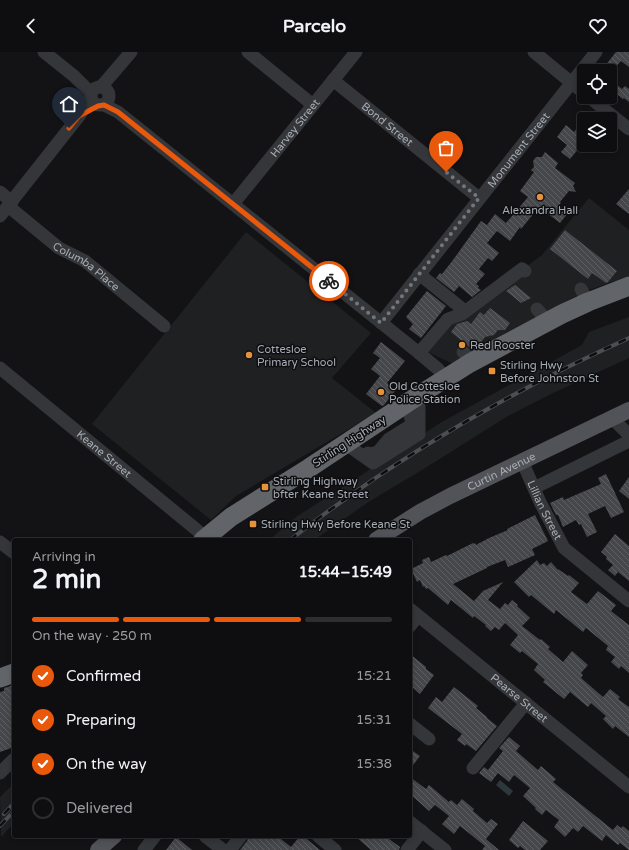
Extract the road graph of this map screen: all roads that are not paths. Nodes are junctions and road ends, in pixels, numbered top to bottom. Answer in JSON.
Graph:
{"nodes":[{"id":1,"x":44,"y":52,"type":"edge"},
{"id":2,"x":131,"y":52,"type":"edge"},
{"id":3,"x":248,"y":52,"type":"edge"},
{"id":4,"x":356,"y":52,"type":"edge"},
{"id":5,"x":534,"y":52,"type":"edge"},
{"id":6,"x":596,"y":52,"type":"edge"},
{"id":7,"x":333,"y":80,"type":"junction"},
{"id":8,"x":571,"y":83,"type":"junction"},
{"id":9,"x":577,"y":88,"type":"edge"},
{"id":10,"x":100,"y":96,"type":"junction"},
{"id":11,"x":598,"y":104,"type":"edge"},
{"id":12,"x":313,"y":105,"type":"junction"},
{"id":13,"x":629,"y":129,"type":"edge"},
{"id":14,"x":0,"y":192,"type":"edge"},
{"id":15,"x":479,"y":198,"type":"junction"},
{"id":16,"x":10,"y":204,"type":"junction"},
{"id":17,"x":233,"y":204,"type":"junction"},
{"id":18,"x":0,"y":216,"type":"edge"},
{"id":19,"x":524,"y":271,"type":"dead end"},
{"id":20,"x":419,"y":274,"type":"junction"},
{"id":21,"x":629,"y":286,"type":"edge"},
{"id":22,"x":629,"y":296,"type":"edge"},
{"id":23,"x":465,"y":311,"type":"junction"},
{"id":24,"x":381,"y":323,"type":"junction"},
{"id":25,"x":164,"y":326,"type":"dead end"},
{"id":26,"x":419,"y":353,"type":"junction"},
{"id":27,"x":0,"y":368,"type":"edge"},
{"id":28,"x":446,"y":378,"type":"junction"},
{"id":29,"x":414,"y":405,"type":"junction"},
{"id":30,"x":629,"y":410,"type":"edge"},
{"id":31,"x":612,"y":418,"type":"junction"},
{"id":32,"x":629,"y":435,"type":"edge"},
{"id":33,"x":629,"y":441,"type":"edge"},
{"id":34,"x":354,"y":445,"type":"junction"},
{"id":35,"x":522,"y":461,"type":"junction"},
{"id":36,"x":534,"y":488,"type":"junction"},
{"id":37,"x":208,"y":538,"type":"edge"},
{"id":38,"x":210,"y":538,"type":"edge"},
{"id":39,"x":379,"y":538,"type":"edge"},
{"id":40,"x":0,"y":542,"type":"edge"},
{"id":41,"x":12,"y":551,"type":"edge"},
{"id":42,"x":629,"y":600,"type":"edge"},
{"id":43,"x":413,"y":617,"type":"edge"},
{"id":44,"x":12,"y":665,"type":"edge"},
{"id":45,"x":0,"y":668,"type":"edge"},
{"id":46,"x":12,"y":674,"type":"edge"},
{"id":47,"x":0,"y":678,"type":"edge"},
{"id":48,"x":526,"y":703,"type":"junction"},
{"id":49,"x":412,"y":726,"type":"edge"},
{"id":50,"x":429,"y":739,"type":"dead end"},
{"id":51,"x":12,"y":761,"type":"edge"},
{"id":52,"x":473,"y":768,"type":"dead end"},
{"id":53,"x":0,"y":773,"type":"edge"},
{"id":54,"x":629,"y":787,"type":"edge"},
{"id":55,"x":412,"y":824,"type":"edge"},
{"id":56,"x":422,"y":831,"type":"junction"},
{"id":57,"x":153,"y":838,"type":"edge"},
{"id":58,"x":207,"y":838,"type":"edge"},
{"id":59,"x":239,"y":838,"type":"edge"},
{"id":60,"x":320,"y":838,"type":"edge"},
{"id":61,"x":110,"y":842,"type":"edge"},
{"id":62,"x":98,"y":850,"type":"edge"},
{"id":63,"x":144,"y":850,"type":"edge"},
{"id":64,"x":222,"y":850,"type":"edge"},
{"id":65,"x":230,"y":850,"type":"edge"},
{"id":66,"x":335,"y":850,"type":"edge"},
{"id":67,"x":407,"y":850,"type":"edge"},
{"id":68,"x":445,"y":850,"type":"edge"}],
"edges":[{"from":1,"to":10,"type":"street"},
{"from":2,"to":10,"type":"street"},
{"from":3,"to":12,"type":"street"},
{"from":4,"to":7,"type":"street","name":"Harvey Street"},
{"from":5,"to":8,"type":"street"},
{"from":6,"to":8,"type":"street","name":"Monument Street"},
{"from":7,"to":12,"type":"street","name":"Harvey Street"},
{"from":7,"to":15,"type":"street","name":"Bond Street"},
{"from":8,"to":9,"type":"street"},
{"from":8,"to":15,"type":"street","name":"Monument Street"},
{"from":10,"to":16,"type":"street"},
{"from":10,"to":17,"type":"street"},
{"from":11,"to":13,"type":"street"},
{"from":12,"to":17,"type":"street","name":"Harvey Street"},
{"from":14,"to":16,"type":"street","name":"Columba Place"},
{"from":15,"to":20,"type":"street","name":"Monument Street"},
{"from":16,"to":18,"type":"street"},
{"from":16,"to":25,"type":"street","name":"Columba Place"},
{"from":17,"to":24,"type":"street"},
{"from":19,"to":23,"type":"street"},
{"from":20,"to":23,"type":"street"},
{"from":20,"to":24,"type":"street","name":"Monument Street"},
{"from":21,"to":28,"type":"highway","name":"Stirling Highway"},
{"from":22,"to":29,"type":"highway","name":"Stirling Highway"},
{"from":23,"to":26,"type":"street"},
{"from":24,"to":26,"type":"street"},
{"from":26,"to":28,"type":"street"},
{"from":27,"to":37,"type":"street","name":"Keane Street"},
{"from":28,"to":29,"type":"highway","name":"Stirling Highway"},
{"from":29,"to":34,"type":"highway","name":"Stirling Highway"},
{"from":29,"to":34,"type":"street"},
{"from":30,"to":31,"type":"main road","name":"Curtin Avenue"},
{"from":31,"to":32,"type":"street"},
{"from":31,"to":35,"type":"main road","name":"Curtin Avenue"},
{"from":33,"to":36,"type":"street"},
{"from":34,"to":38,"type":"highway","name":"Stirling Highway"},
{"from":35,"to":36,"type":"street","name":"Lillian Street"},
{"from":35,"to":39,"type":"main road","name":"Curtin Avenue"},
{"from":36,"to":42,"type":"street","name":"Lillian Street"},
{"from":40,"to":41,"type":"street"},
{"from":43,"to":48,"type":"street","name":"Pearse Street"},
{"from":44,"to":45,"type":"highway"},
{"from":46,"to":47,"type":"highway"},
{"from":48,"to":52,"type":"street"},
{"from":48,"to":54,"type":"street","name":"Pearse Street"},
{"from":49,"to":50,"type":"street"},
{"from":51,"to":53,"type":"street"},
{"from":55,"to":56,"type":"street"},
{"from":56,"to":67,"type":"street"},
{"from":56,"to":68,"type":"street"},
{"from":57,"to":63,"type":"street"},
{"from":58,"to":64,"type":"street"},
{"from":59,"to":65,"type":"street"},
{"from":60,"to":66,"type":"street"},
{"from":61,"to":62,"type":"main road"}]}
